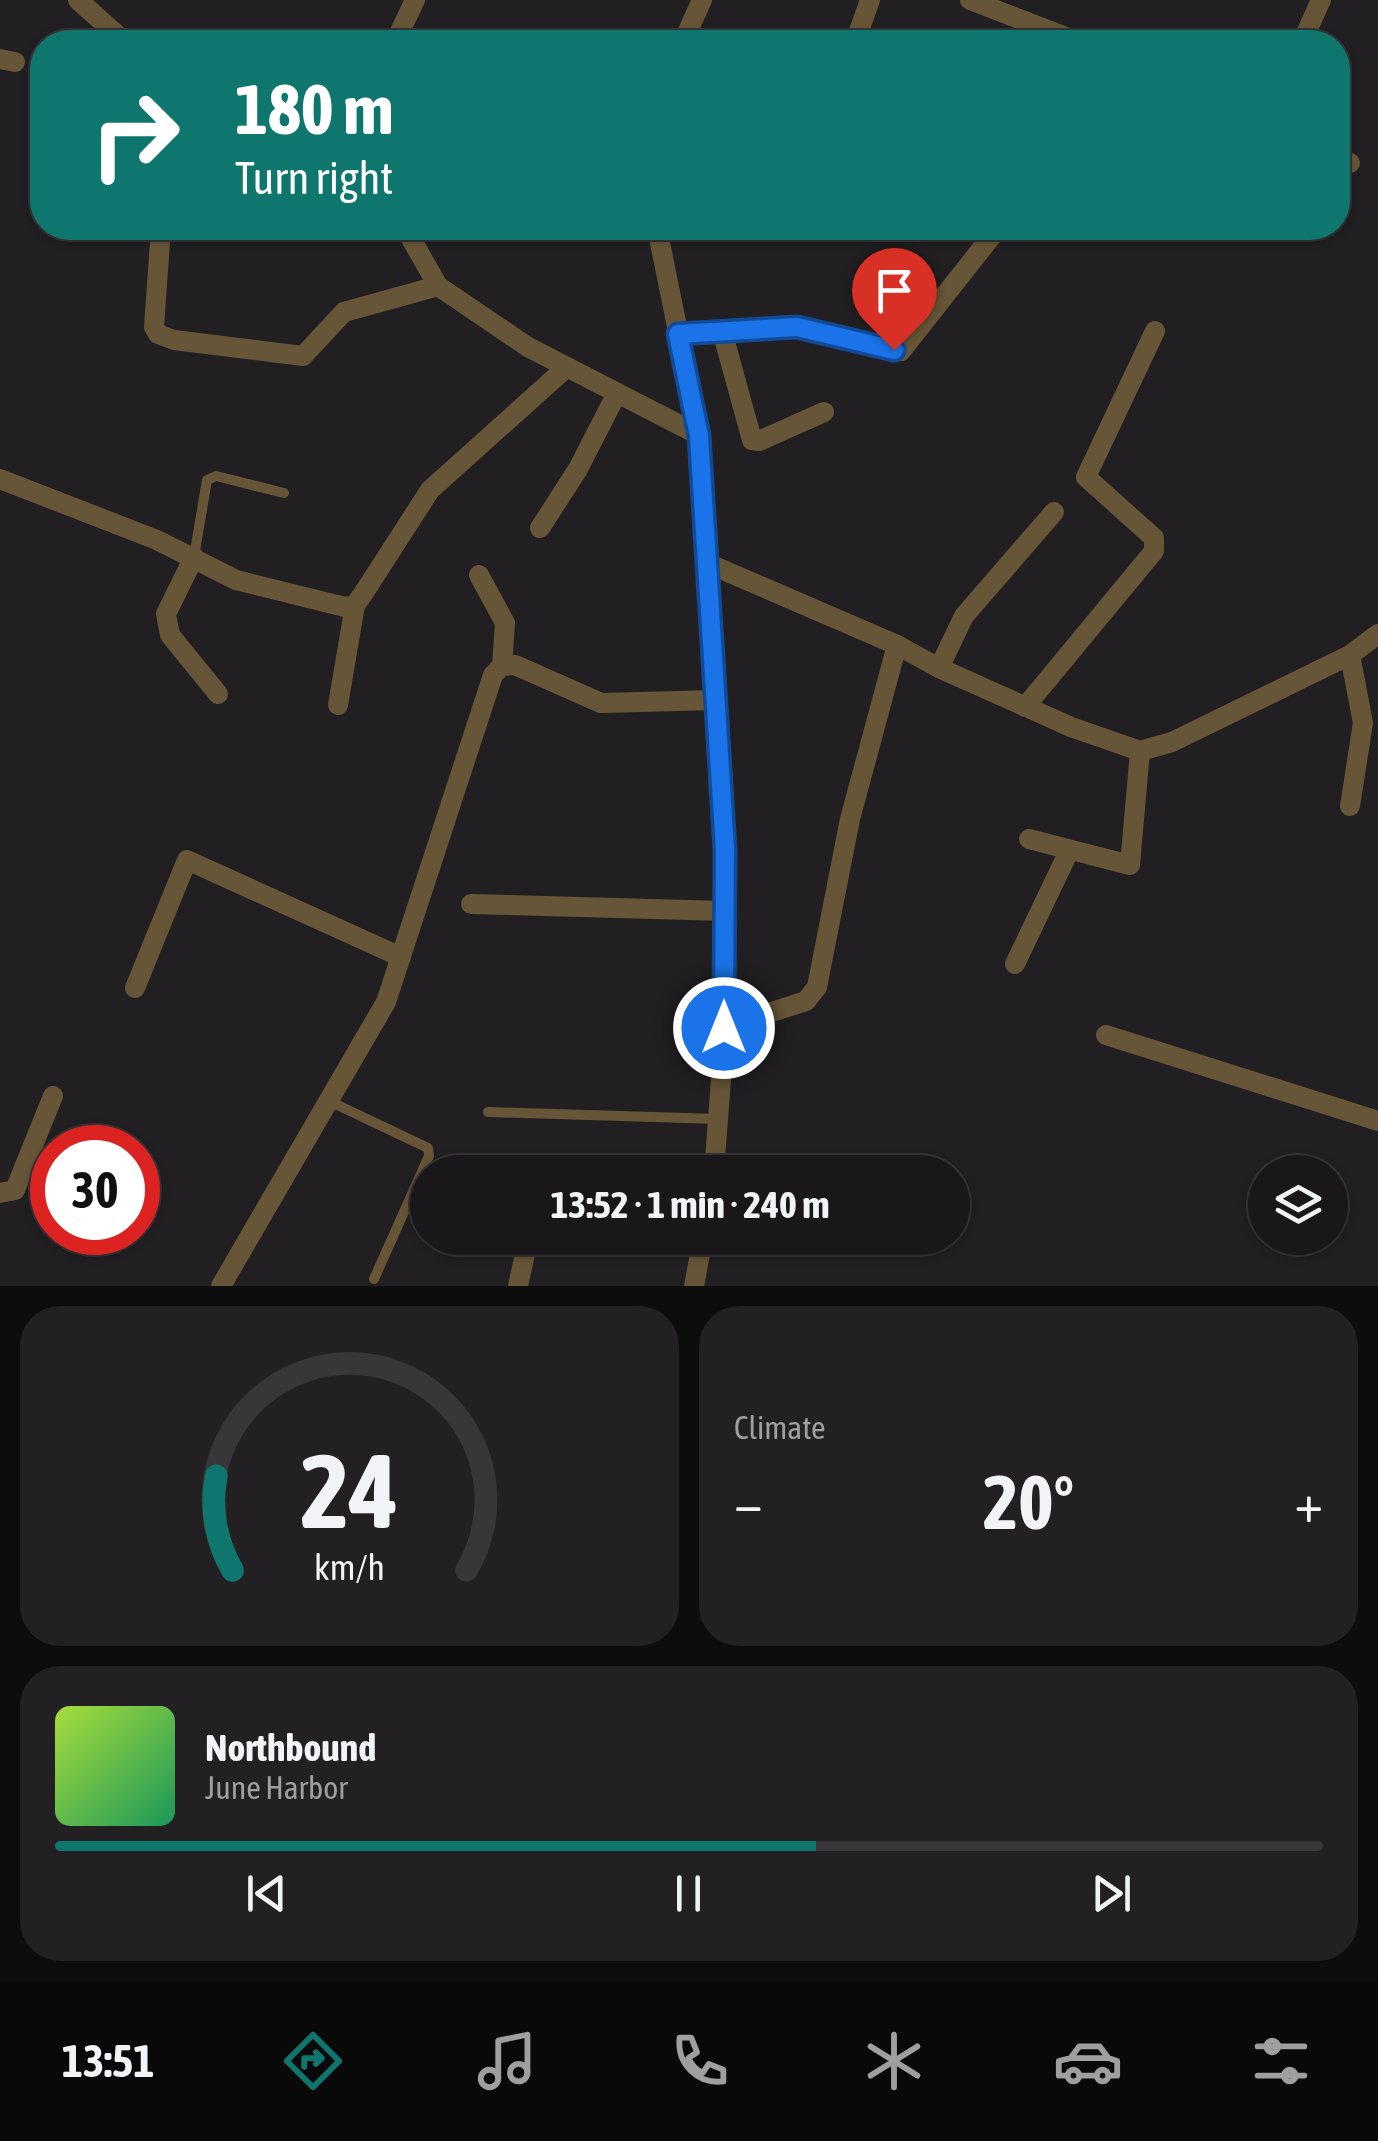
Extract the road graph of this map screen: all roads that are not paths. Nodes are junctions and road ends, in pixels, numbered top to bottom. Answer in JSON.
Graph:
{"nodes":[{"id":1,"x":78,"y":0,"type":"edge"},
{"id":2,"x":416,"y":0,"type":"edge"},
{"id":3,"x":702,"y":0,"type":"edge"},
{"id":4,"x":870,"y":0,"type":"edge"},
{"id":5,"x":970,"y":0,"type":"edge"},
{"id":6,"x":1322,"y":0,"type":"edge"},
{"id":7,"x":112,"y":30,"type":"edge"},
{"id":8,"x":401,"y":30,"type":"edge"},
{"id":9,"x":688,"y":30,"type":"edge"},
{"id":10,"x":859,"y":30,"type":"edge"},
{"id":11,"x":1048,"y":30,"type":"edge"},
{"id":12,"x":1308,"y":30,"type":"edge"},
{"id":13,"x":160,"y":240,"type":"edge"},
{"id":14,"x":412,"y":240,"type":"edge"},
{"id":15,"x":658,"y":240,"type":"edge"},
{"id":16,"x":989,"y":240,"type":"edge"},
{"id":17,"x":438,"y":286,"type":"junction"},
{"id":18,"x":722,"y":331,"type":"junction"},
{"id":19,"x":1155,"y":332,"type":"dead end"},
{"id":20,"x":678,"y":334,"type":"junction"},
{"id":21,"x":567,"y":368,"type":"junction"},
{"id":22,"x":617,"y":394,"type":"junction"},
{"id":23,"x":824,"y":412,"type":"dead end"},
{"id":24,"x":699,"y":436,"type":"junction"},
{"id":25,"x":0,"y":479,"type":"edge"},
{"id":26,"x":284,"y":493,"type":"dead end"},
{"id":27,"x":1054,"y":512,"type":"dead end"},
{"id":28,"x":540,"y":528,"type":"dead end"},
{"id":29,"x":194,"y":557,"type":"junction"},
{"id":30,"x":707,"y":562,"type":"junction"},
{"id":31,"x":479,"y":575,"type":"dead end"},
{"id":32,"x":356,"y":605,"type":"junction"},
{"id":33,"x":1378,"y":634,"type":"edge"},
{"id":34,"x":898,"y":644,"type":"junction"},
{"id":35,"x":1350,"y":655,"type":"junction"},
{"id":36,"x":502,"y":666,"type":"junction"},
{"id":37,"x":939,"y":668,"type":"junction"},
{"id":38,"x":218,"y":694,"type":"dead end"},
{"id":39,"x":716,"y":700,"type":"junction"},
{"id":40,"x":338,"y":705,"type":"dead end"},
{"id":41,"x":1025,"y":706,"type":"junction"},
{"id":42,"x":1140,"y":751,"type":"junction"},
{"id":43,"x":1350,"y":806,"type":"dead end"},
{"id":44,"x":1028,"y":840,"type":"dead end"},
{"id":45,"x":1068,"y":851,"type":"junction"},
{"id":46,"x":471,"y":904,"type":"dead end"},
{"id":47,"x":725,"y":910,"type":"junction"},
{"id":48,"x":401,"y":956,"type":"junction"},
{"id":49,"x":1015,"y":964,"type":"dead end"},
{"id":50,"x":135,"y":988,"type":"dead end"},
{"id":51,"x":724,"y":1028,"type":"junction"},
{"id":52,"x":1106,"y":1035,"type":"dead end"},
{"id":53,"x":53,"y":1096,"type":"dead end"},
{"id":54,"x":329,"y":1101,"type":"junction"},
{"id":55,"x":488,"y":1112,"type":"dead end"},
{"id":56,"x":1376,"y":1115,"type":"edge"},
{"id":57,"x":717,"y":1120,"type":"junction"},
{"id":58,"x":715,"y":1155,"type":"edge"},
{"id":59,"x":0,"y":1193,"type":"edge"},
{"id":60,"x":525,"y":1255,"type":"edge"},
{"id":61,"x":700,"y":1255,"type":"edge"},
{"id":62,"x":374,"y":1280,"type":"dead end"},
{"id":63,"x":222,"y":1286,"type":"edge"},
{"id":64,"x":518,"y":1286,"type":"edge"},
{"id":65,"x":694,"y":1286,"type":"edge"}],
"edges":[{"from":1,"to":7,"type":"street"},
{"from":2,"to":8,"type":"street"},
{"from":3,"to":9,"type":"street"},
{"from":4,"to":10,"type":"street"},
{"from":5,"to":11,"type":"street"},
{"from":6,"to":12,"type":"street"},
{"from":13,"to":17,"type":"street"},
{"from":14,"to":17,"type":"street"},
{"from":15,"to":20,"type":"street"},
{"from":16,"to":18,"type":"street"},
{"from":17,"to":21,"type":"street"},
{"from":18,"to":20,"type":"street"},
{"from":18,"to":23,"type":"street"},
{"from":19,"to":41,"type":"street"},
{"from":20,"to":24,"type":"street"},
{"from":21,"to":22,"type":"street"},
{"from":21,"to":32,"type":"street"},
{"from":22,"to":24,"type":"street"},
{"from":22,"to":28,"type":"street"},
{"from":24,"to":30,"type":"street"},
{"from":25,"to":29,"type":"street"},
{"from":26,"to":29,"type":"lane"},
{"from":27,"to":37,"type":"street"},
{"from":29,"to":32,"type":"street"},
{"from":29,"to":38,"type":"street"},
{"from":30,"to":34,"type":"street"},
{"from":30,"to":39,"type":"street"},
{"from":31,"to":36,"type":"street"},
{"from":32,"to":40,"type":"street"},
{"from":33,"to":35,"type":"street"},
{"from":34,"to":37,"type":"street"},
{"from":34,"to":51,"type":"street"},
{"from":35,"to":42,"type":"street"},
{"from":35,"to":43,"type":"street"},
{"from":36,"to":39,"type":"street"},
{"from":36,"to":48,"type":"street"},
{"from":37,"to":41,"type":"street"},
{"from":39,"to":47,"type":"street"},
{"from":41,"to":42,"type":"street"},
{"from":42,"to":45,"type":"street"},
{"from":44,"to":45,"type":"street"},
{"from":45,"to":49,"type":"street"},
{"from":46,"to":47,"type":"street"},
{"from":47,"to":51,"type":"street"},
{"from":48,"to":50,"type":"street"},
{"from":48,"to":54,"type":"street"},
{"from":51,"to":57,"type":"street"},
{"from":52,"to":56,"type":"street"},
{"from":53,"to":59,"type":"street"},
{"from":54,"to":62,"type":"lane"},
{"from":54,"to":63,"type":"street"},
{"from":55,"to":57,"type":"lane"},
{"from":57,"to":58,"type":"street"},
{"from":60,"to":64,"type":"street"},
{"from":61,"to":65,"type":"street"}]}
